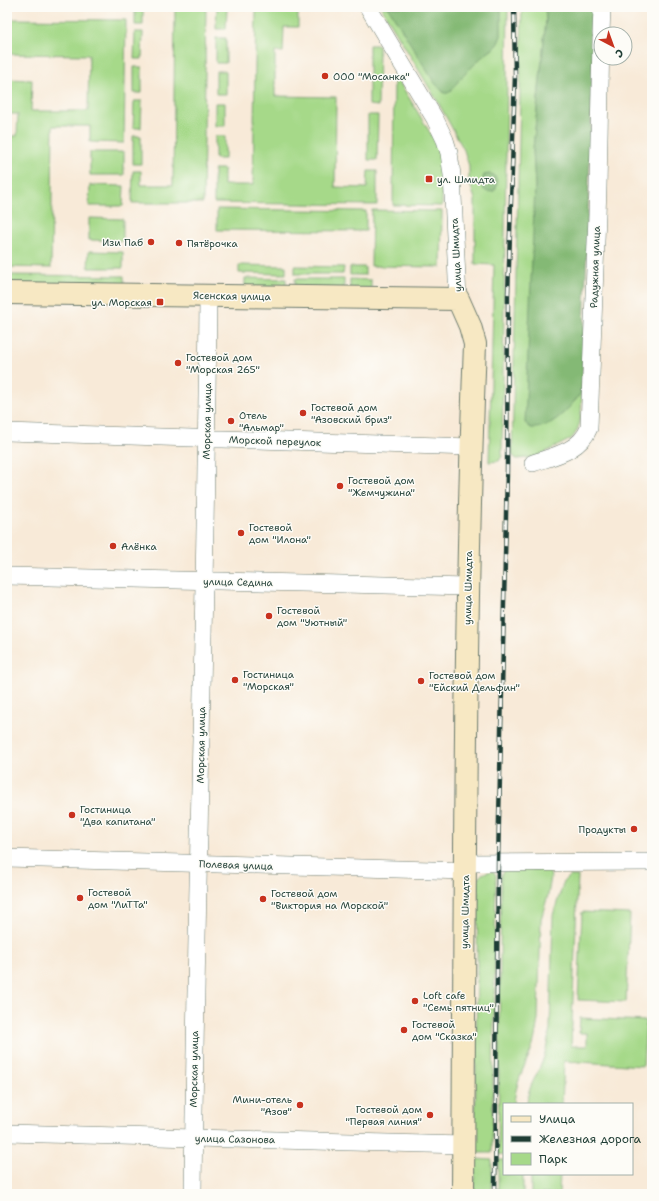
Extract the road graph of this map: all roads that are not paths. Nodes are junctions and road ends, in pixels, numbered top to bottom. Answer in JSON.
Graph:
{"nodes":[{"id":1,"x":368,"y":7,"type":"edge"},
{"id":2,"x":602,"y":7,"type":"edge"},
{"id":3,"x":601,"y":26,"type":"edge"},
{"id":4,"x":600,"y":66,"type":"edge"},
{"id":5,"x":7,"y":293,"type":"edge"},
{"id":6,"x":208,"y":296,"type":"junction"},
{"id":7,"x":458,"y":299,"type":"junction"},
{"id":8,"x":7,"y":432,"type":"edge"},
{"id":9,"x":206,"y":439,"type":"junction"},
{"id":10,"x":471,"y":447,"type":"junction"},
{"id":11,"x":533,"y":463,"type":"dead end"},
{"id":12,"x":7,"y":576,"type":"edge"},
{"id":13,"x":204,"y":581,"type":"junction"},
{"id":14,"x":468,"y":587,"type":"junction"},
{"id":15,"x":7,"y":858,"type":"edge"},
{"id":16,"x":652,"y":862,"type":"edge"},
{"id":17,"x":198,"y":864,"type":"junction"},
{"id":18,"x":466,"y":867,"type":"junction"},
{"id":19,"x":7,"y":1133,"type":"edge"},
{"id":20,"x":193,"y":1138,"type":"junction"},
{"id":21,"x":463,"y":1145,"type":"junction"},
{"id":22,"x":193,"y":1194,"type":"edge"},
{"id":23,"x":463,"y":1194,"type":"edge"}],
"edges":[{"from":1,"to":7,"type":"street","name":"улица Шмидта"},
{"from":2,"to":3,"type":"street"},
{"from":4,"to":11,"type":"street","name":"Радужная улица"},
{"from":5,"to":6,"type":"street","name":"Ясенская улица"},
{"from":6,"to":7,"type":"street","name":"Ясенская улица"},
{"from":6,"to":9,"type":"street","name":"Морская улица"},
{"from":7,"to":10,"type":"street","name":"улица Шмидта"},
{"from":8,"to":9,"type":"street","name":"Морской переулок"},
{"from":9,"to":10,"type":"street","name":"Морской переулок"},
{"from":9,"to":13,"type":"street","name":"Морская улица"},
{"from":10,"to":14,"type":"street","name":"улица Шмидта"},
{"from":12,"to":13,"type":"street","name":"улица Седина"},
{"from":13,"to":14,"type":"street","name":"улица Седина"},
{"from":13,"to":17,"type":"street","name":"Морская улица"},
{"from":14,"to":18,"type":"street","name":"улица Шмидта"},
{"from":15,"to":17,"type":"street","name":"Полевая улица"},
{"from":16,"to":18,"type":"street","name":"Полевая улица"},
{"from":17,"to":18,"type":"street","name":"Полевая улица"},
{"from":17,"to":20,"type":"street","name":"Морская улица"},
{"from":18,"to":21,"type":"street","name":"улица Шмидта"},
{"from":19,"to":20,"type":"street","name":"улица Сазонова"},
{"from":20,"to":21,"type":"street","name":"улица Сазонова"},
{"from":20,"to":22,"type":"street","name":"Морская улица"},
{"from":21,"to":23,"type":"street","name":"улица Шмидта"}]}
